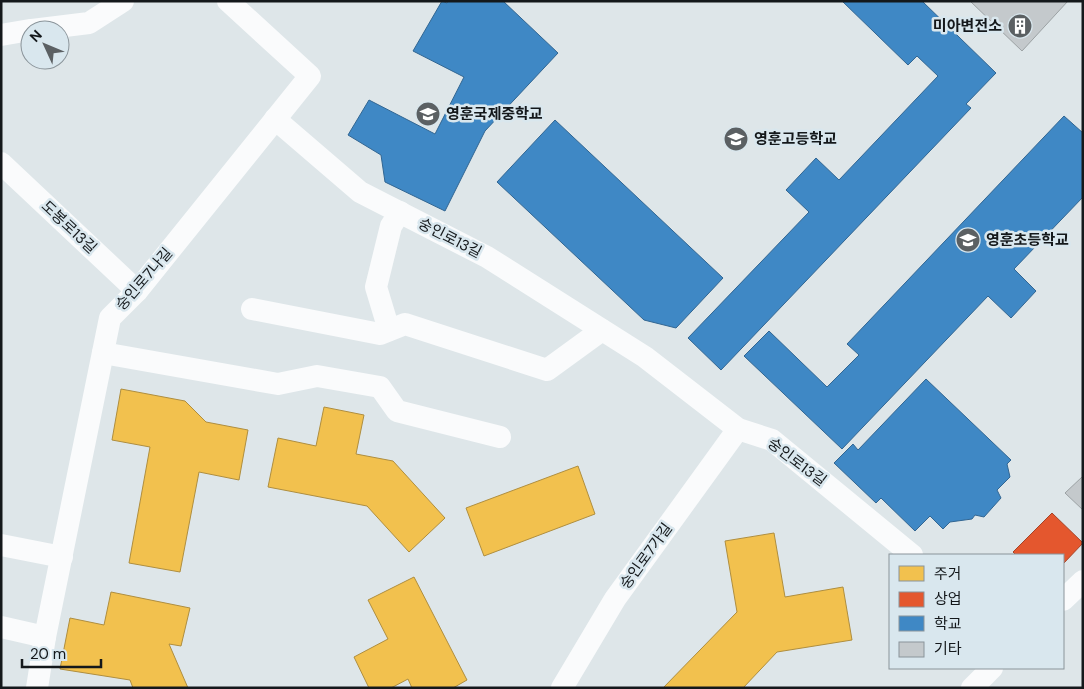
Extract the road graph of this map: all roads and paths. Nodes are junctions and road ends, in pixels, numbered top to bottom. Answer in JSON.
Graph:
{"nodes":[{"id":1,"x":122,"y":1,"type":"edge"},
{"id":2,"x":228,"y":1,"type":"edge"},
{"id":3,"x":70,"y":25,"type":"edge"},
{"id":4,"x":20,"y":32,"type":"edge"},
{"id":5,"x":1,"y":35,"type":"edge"},
{"id":6,"x":275,"y":118,"type":"junction"},
{"id":7,"x":1,"y":163,"type":"edge"},
{"id":8,"x":400,"y":212,"type":"junction"},
{"id":9,"x":136,"y":291,"type":"junction"},
{"id":10,"x":252,"y":309,"type":"dead end"},
{"id":11,"x":389,"y":330,"type":"junction"},
{"id":12,"x":602,"y":330,"type":"junction"},
{"id":13,"x":103,"y":353,"type":"junction"},
{"id":14,"x":738,"y":429,"type":"junction"},
{"id":15,"x":500,"y":437,"type":"dead end"},
{"id":16,"x":1,"y":545,"type":"edge"},
{"id":17,"x":911,"y":554,"type":"edge"},
{"id":18,"x":62,"y":558,"type":"junction"},
{"id":19,"x":1083,"y":581,"type":"edge"},
{"id":20,"x":1064,"y":599,"type":"edge"},
{"id":21,"x":1,"y":627,"type":"edge"},
{"id":22,"x":44,"y":637,"type":"junction"},
{"id":23,"x":991,"y":669,"type":"edge"},
{"id":24,"x":37,"y":688,"type":"edge"},
{"id":25,"x":562,"y":688,"type":"edge"},
{"id":26,"x":972,"y":688,"type":"edge"}],
"edges":[{"from":1,"to":3,"type":"street"},
{"from":2,"to":6,"type":"street","name":"숭인로7나길"},
{"from":4,"to":5,"type":"street"},
{"from":6,"to":8,"type":"street","name":"숭인로13길"},
{"from":6,"to":9,"type":"street","name":"숭인로7나길"},
{"from":7,"to":9,"type":"street","name":"도봉로13길"},
{"from":8,"to":11,"type":"street","name":"숭인로13길"},
{"from":8,"to":12,"type":"street","name":"숭인로13길"},
{"from":9,"to":13,"type":"street","name":"숭인로7나길"},
{"from":10,"to":11,"type":"street"},
{"from":11,"to":12,"type":"street"},
{"from":12,"to":14,"type":"street","name":"숭인로13길"},
{"from":13,"to":15,"type":"street"},
{"from":13,"to":18,"type":"street","name":"숭인로7나길"},
{"from":14,"to":17,"type":"street","name":"숭인로13길"},
{"from":14,"to":25,"type":"street","name":"숭인로7가길"},
{"from":16,"to":18,"type":"street"},
{"from":18,"to":22,"type":"street","name":"숭인로7나길"},
{"from":19,"to":20,"type":"street"},
{"from":21,"to":22,"type":"street"},
{"from":22,"to":24,"type":"street","name":"숭인로7나길"},
{"from":23,"to":26,"type":"street"}]}
